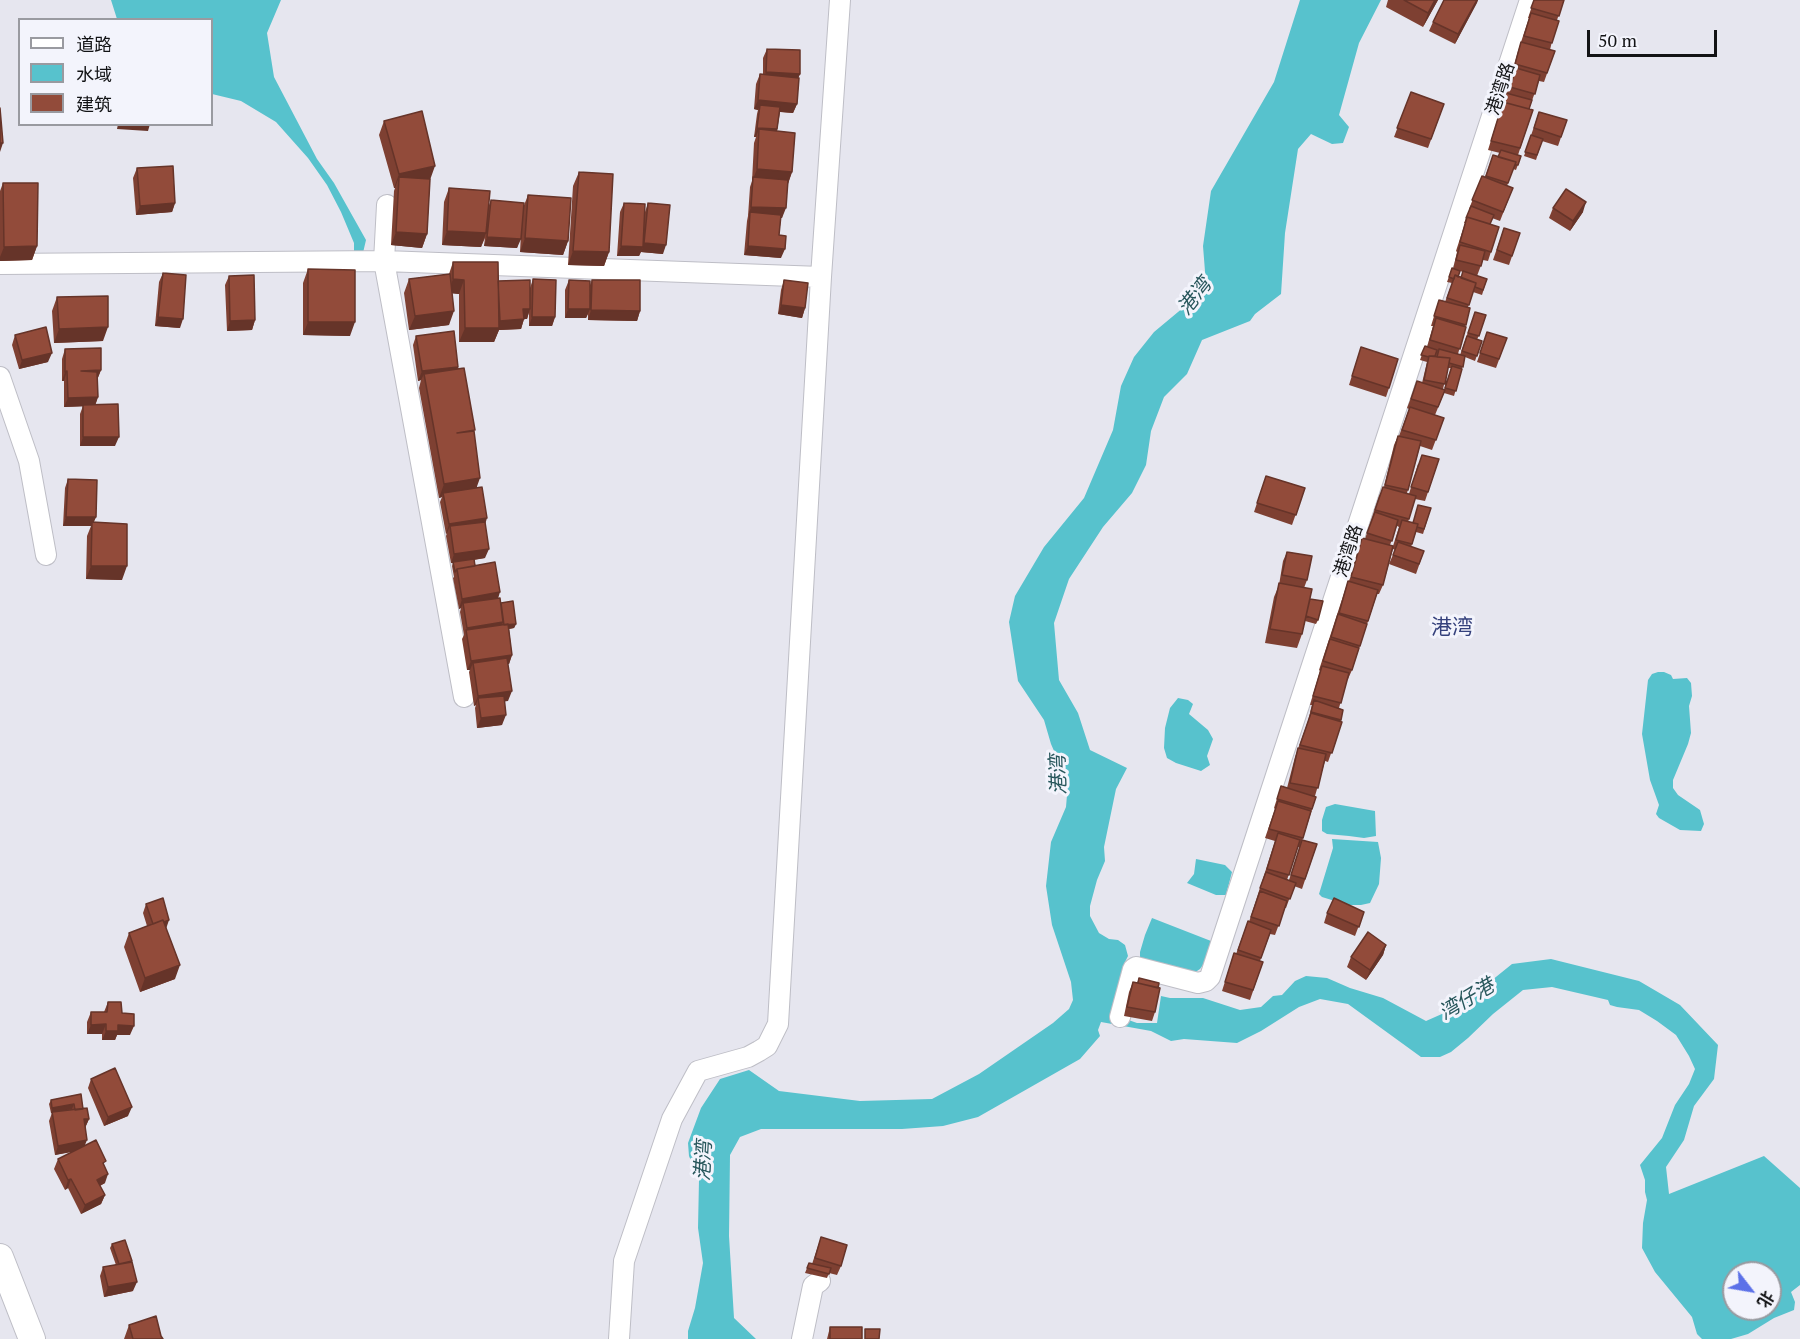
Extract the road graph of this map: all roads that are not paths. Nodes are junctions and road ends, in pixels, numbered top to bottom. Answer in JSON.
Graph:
{"nodes":[{"id":1,"x":840,"y":0,"type":"edge"},
{"id":2,"x":1530,"y":0,"type":"edge"},
{"id":3,"x":387,"y":205,"type":"dead end"},
{"id":4,"x":384,"y":261,"type":"junction"},
{"id":5,"x":0,"y":264,"type":"edge"},
{"id":6,"x":821,"y":277,"type":"junction"},
{"id":7,"x":0,"y":377,"type":"edge"},
{"id":8,"x":46,"y":555,"type":"dead end"},
{"id":9,"x":464,"y":697,"type":"dead end"},
{"id":10,"x":1120,"y":1017,"type":"dead end"},
{"id":11,"x":0,"y":1257,"type":"edge"},
{"id":12,"x":820,"y":1281,"type":"dead end"},
{"id":13,"x":32,"y":1339,"type":"edge"},
{"id":14,"x":619,"y":1339,"type":"edge"},
{"id":15,"x":802,"y":1339,"type":"edge"}],
"edges":[{"from":1,"to":6,"type":"street"},
{"from":2,"to":10,"type":"street","name":"港湾路"},
{"from":3,"to":4,"type":"street"},
{"from":4,"to":5,"type":"street"},
{"from":4,"to":6,"type":"street"},
{"from":4,"to":9,"type":"street"},
{"from":6,"to":14,"type":"street"},
{"from":7,"to":8,"type":"street"},
{"from":11,"to":13,"type":"street"},
{"from":12,"to":15,"type":"street"}]}
